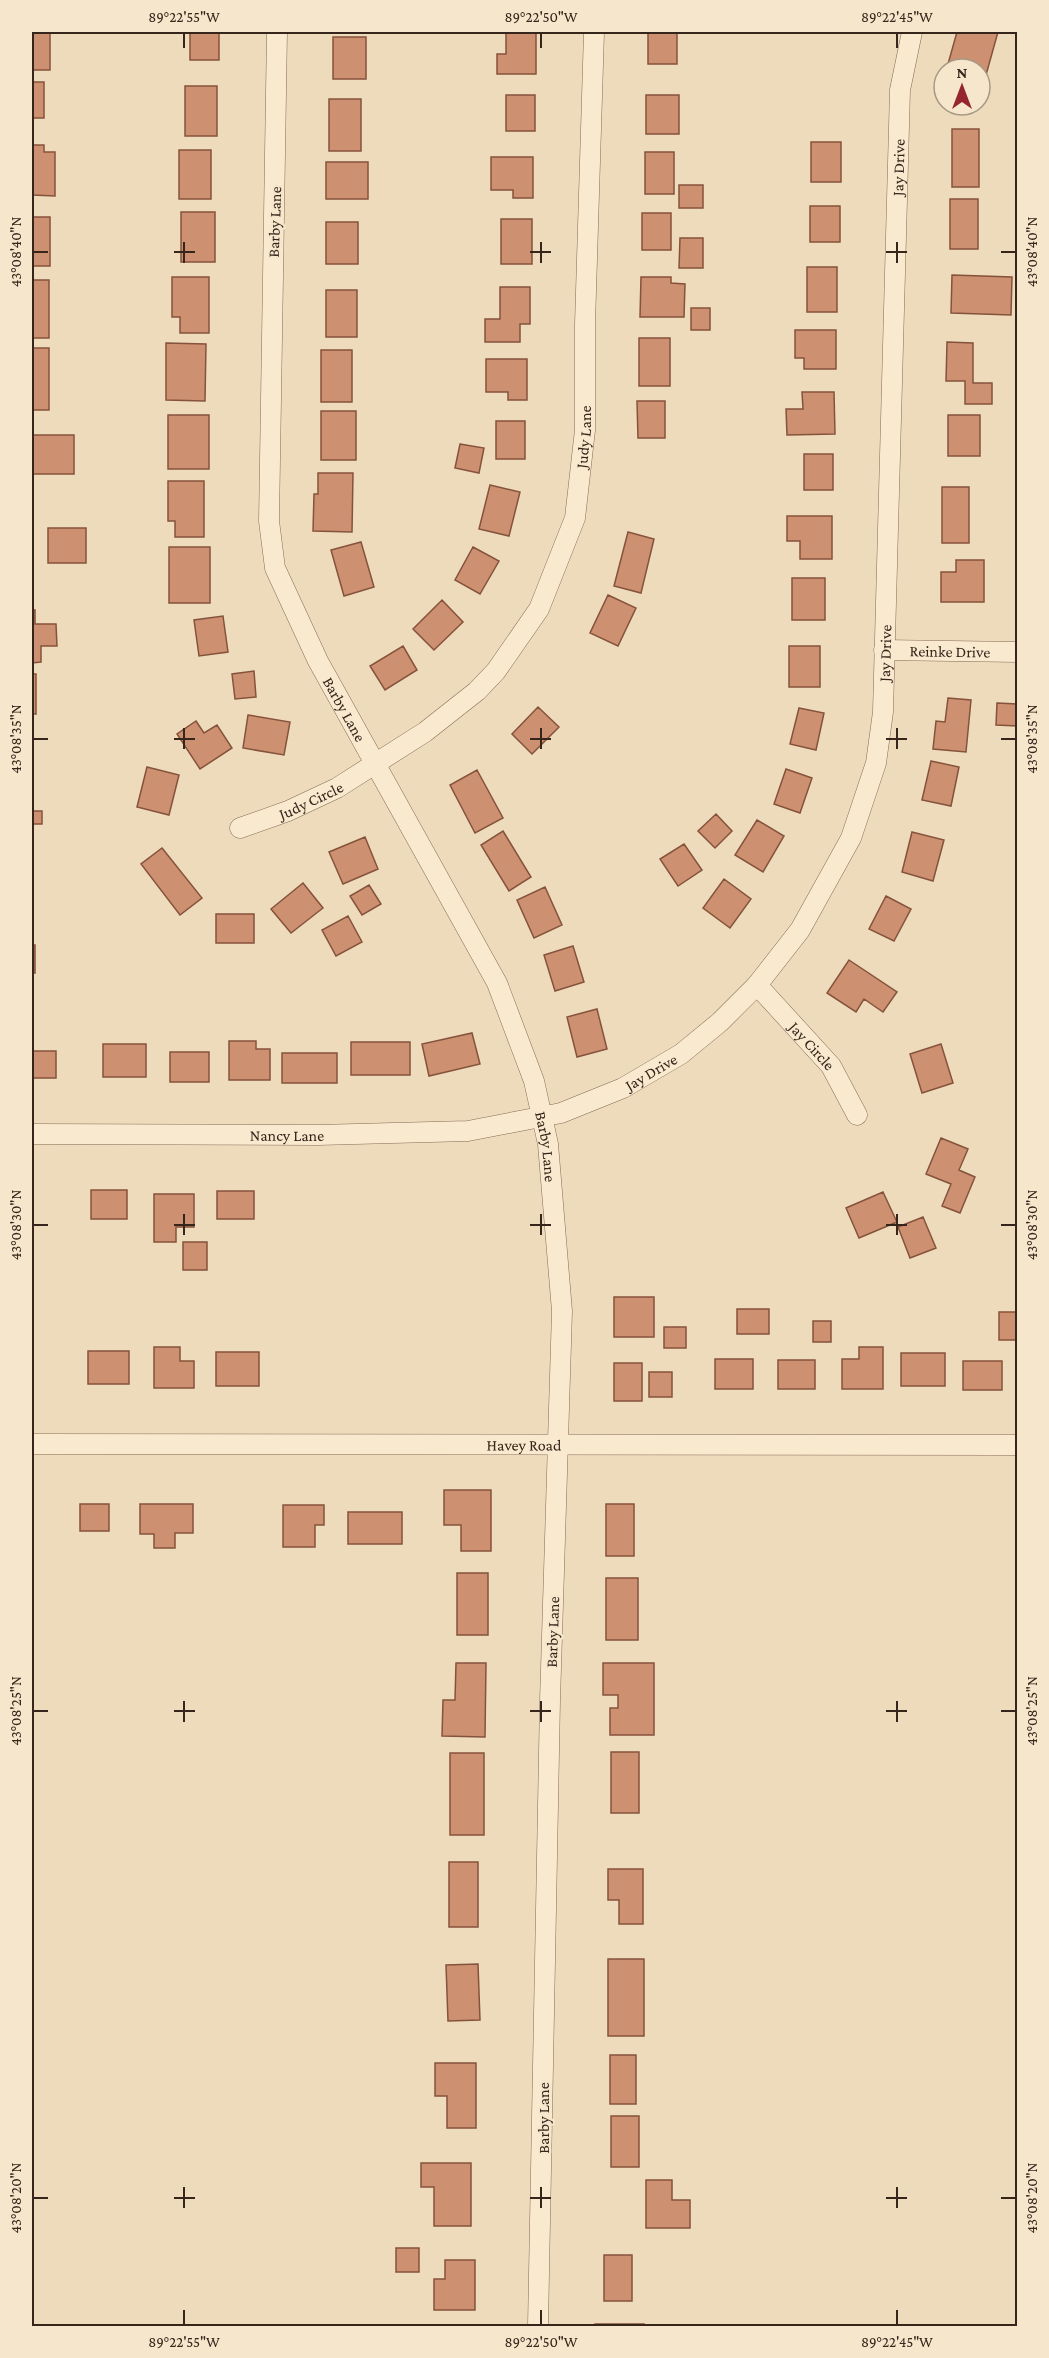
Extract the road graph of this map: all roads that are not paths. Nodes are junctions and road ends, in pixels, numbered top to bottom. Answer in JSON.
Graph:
{"nodes":[{"id":1,"x":277,"y":32,"type":"edge"},
{"id":2,"x":594,"y":32,"type":"edge"},
{"id":3,"x":912,"y":32,"type":"edge"},
{"id":4,"x":884,"y":650,"type":"junction"},
{"id":5,"x":1017,"y":652,"type":"edge"},
{"id":6,"x":377,"y":763,"type":"junction"},
{"id":7,"x":240,"y":828,"type":"dead end"},
{"id":8,"x":757,"y":985,"type":"junction"},
{"id":9,"x":857,"y":1115,"type":"dead end"},
{"id":10,"x":542,"y":1117,"type":"junction"},
{"id":11,"x":32,"y":1134,"type":"edge"},
{"id":12,"x":558,"y":1443,"type":"junction"},
{"id":13,"x":32,"y":1444,"type":"edge"},
{"id":14,"x":1017,"y":1444,"type":"edge"},
{"id":15,"x":538,"y":2326,"type":"edge"}],
"edges":[{"from":1,"to":6,"type":"street","name":"Barby Lane"},
{"from":2,"to":6,"type":"street","name":"Judy Lane"},
{"from":3,"to":4,"type":"street","name":"Jay Drive"},
{"from":4,"to":5,"type":"street","name":"Reinke Drive"},
{"from":4,"to":8,"type":"street","name":"Jay Drive"},
{"from":6,"to":7,"type":"street","name":"Judy Circle"},
{"from":6,"to":10,"type":"street","name":"Barby Lane"},
{"from":8,"to":9,"type":"street","name":"Jay Circle"},
{"from":8,"to":10,"type":"street","name":"Jay Drive"},
{"from":10,"to":11,"type":"street","name":"Nancy Lane"},
{"from":10,"to":12,"type":"street","name":"Barby Lane"},
{"from":12,"to":13,"type":"street","name":"Havey Road"},
{"from":12,"to":14,"type":"street","name":"Havey Road"},
{"from":12,"to":15,"type":"street","name":"Barby Lane"}]}
